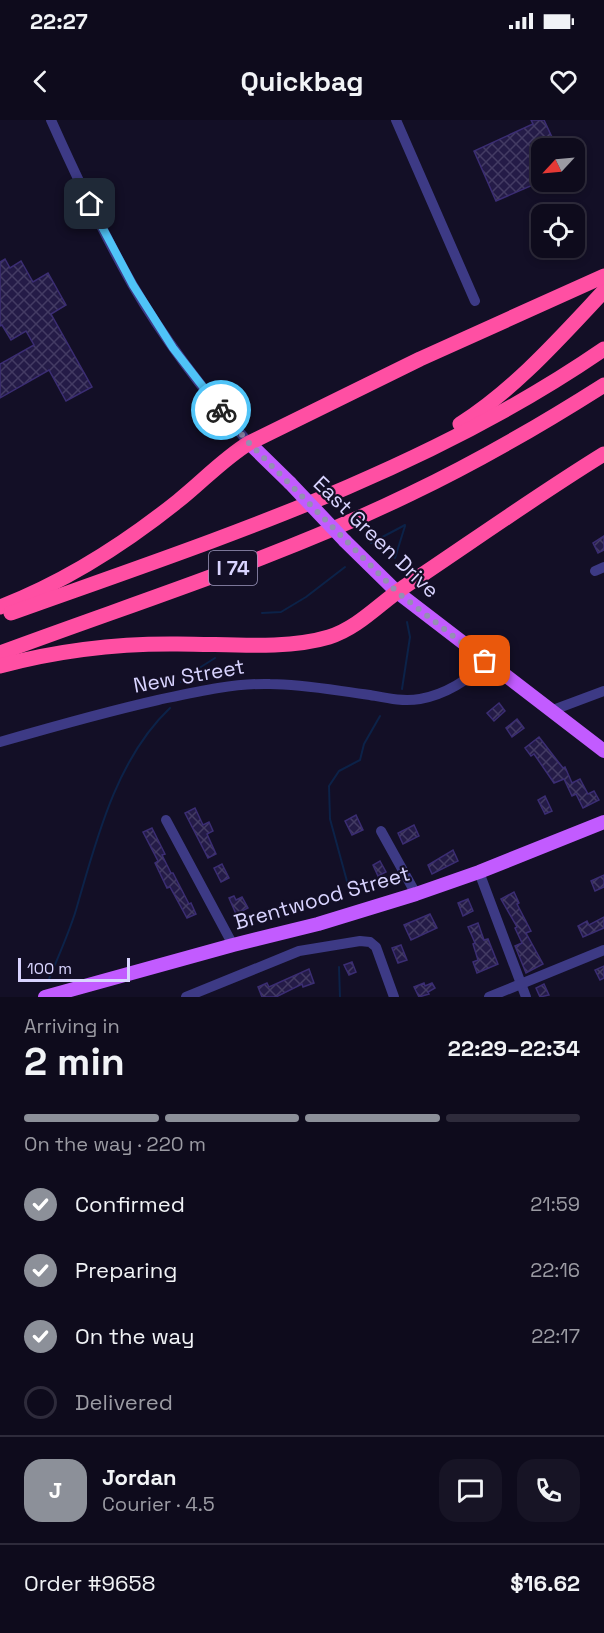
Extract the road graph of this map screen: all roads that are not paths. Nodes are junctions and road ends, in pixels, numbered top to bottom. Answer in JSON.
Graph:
{"nodes":[{"id":1,"x":51,"y":120,"type":"edge"},
{"id":2,"x":396,"y":120,"type":"edge"},
{"id":3,"x":601,"y":282,"type":"edge"},
{"id":4,"x":475,"y":301,"type":"dead end"},
{"id":5,"x":604,"y":349,"type":"edge"},
{"id":6,"x":604,"y":386,"type":"edge"},
{"id":7,"x":604,"y":397,"type":"edge"},
{"id":8,"x":249,"y":443,"type":"junction"},
{"id":9,"x":604,"y":454,"type":"edge"},
{"id":10,"x":460,"y":470,"type":"junction"},
{"id":11,"x":376,"y":476,"type":"junction"},
{"id":12,"x":397,"y":592,"type":"junction"},
{"id":13,"x":0,"y":608,"type":"edge"},
{"id":14,"x":0,"y":617,"type":"edge"},
{"id":15,"x":0,"y":653,"type":"edge"},
{"id":16,"x":485,"y":661,"type":"junction"},
{"id":17,"x":0,"y":666,"type":"edge"},
{"id":18,"x":604,"y":691,"type":"edge"},
{"id":19,"x":553,"y":710,"type":"junction"},
{"id":20,"x":0,"y":742,"type":"edge"},
{"id":21,"x":604,"y":751,"type":"edge"},
{"id":22,"x":166,"y":820,"type":"dead end"},
{"id":23,"x":604,"y":822,"type":"edge"},
{"id":24,"x":381,"y":831,"type":"dead end"},
{"id":25,"x":479,"y":872,"type":"junction"},
{"id":26,"x":416,"y":894,"type":"junction"},
{"id":27,"x":233,"y":945,"type":"junction"},
{"id":28,"x":604,"y":950,"type":"edge"},
{"id":29,"x":521,"y":984,"type":"junction"},
{"id":30,"x":193,"y":996,"type":"edge"},
{"id":31,"x":45,"y":997,"type":"edge"},
{"id":32,"x":394,"y":997,"type":"edge"},
{"id":33,"x":489,"y":997,"type":"edge"},
{"id":34,"x":526,"y":997,"type":"edge"}],
"edges":[{"from":1,"to":8,"type":"street"},
{"from":2,"to":4,"type":"street"},
{"from":3,"to":8,"type":"highway"},
{"from":3,"to":11,"type":"highway"},
{"from":5,"to":11,"type":"highway","number":"I 74"},
{"from":6,"to":10,"type":"highway","number":"I 74"},
{"from":7,"to":10,"type":"highway"},
{"from":8,"to":12,"type":"main road","name":"East Green Drive","bridge":true},
{"from":8,"to":13,"type":"highway"},
{"from":9,"to":12,"type":"highway"},
{"from":10,"to":15,"type":"highway","number":"I 74"},
{"from":11,"to":14,"type":"highway","number":"I 74"},
{"from":12,"to":16,"type":"main road","name":"East Green Drive"},
{"from":12,"to":17,"type":"highway"},
{"from":16,"to":19,"type":"main road","name":"East Green Drive"},
{"from":16,"to":20,"type":"street","name":"New Street"},
{"from":18,"to":19,"type":"street"},
{"from":19,"to":21,"type":"main road","name":"East Green Drive"},
{"from":22,"to":27,"type":"street"},
{"from":23,"to":25,"type":"main road","name":"Brentwood Street"},
{"from":24,"to":26,"type":"street"},
{"from":25,"to":26,"type":"main road","name":"Brentwood Street"},
{"from":25,"to":29,"type":"street"},
{"from":26,"to":27,"type":"main road","name":"Brentwood Street"},
{"from":27,"to":31,"type":"main road","name":"Brentwood Street"},
{"from":28,"to":29,"type":"street"},
{"from":29,"to":33,"type":"street"},
{"from":29,"to":34,"type":"street"},
{"from":30,"to":32,"type":"street"}]}
